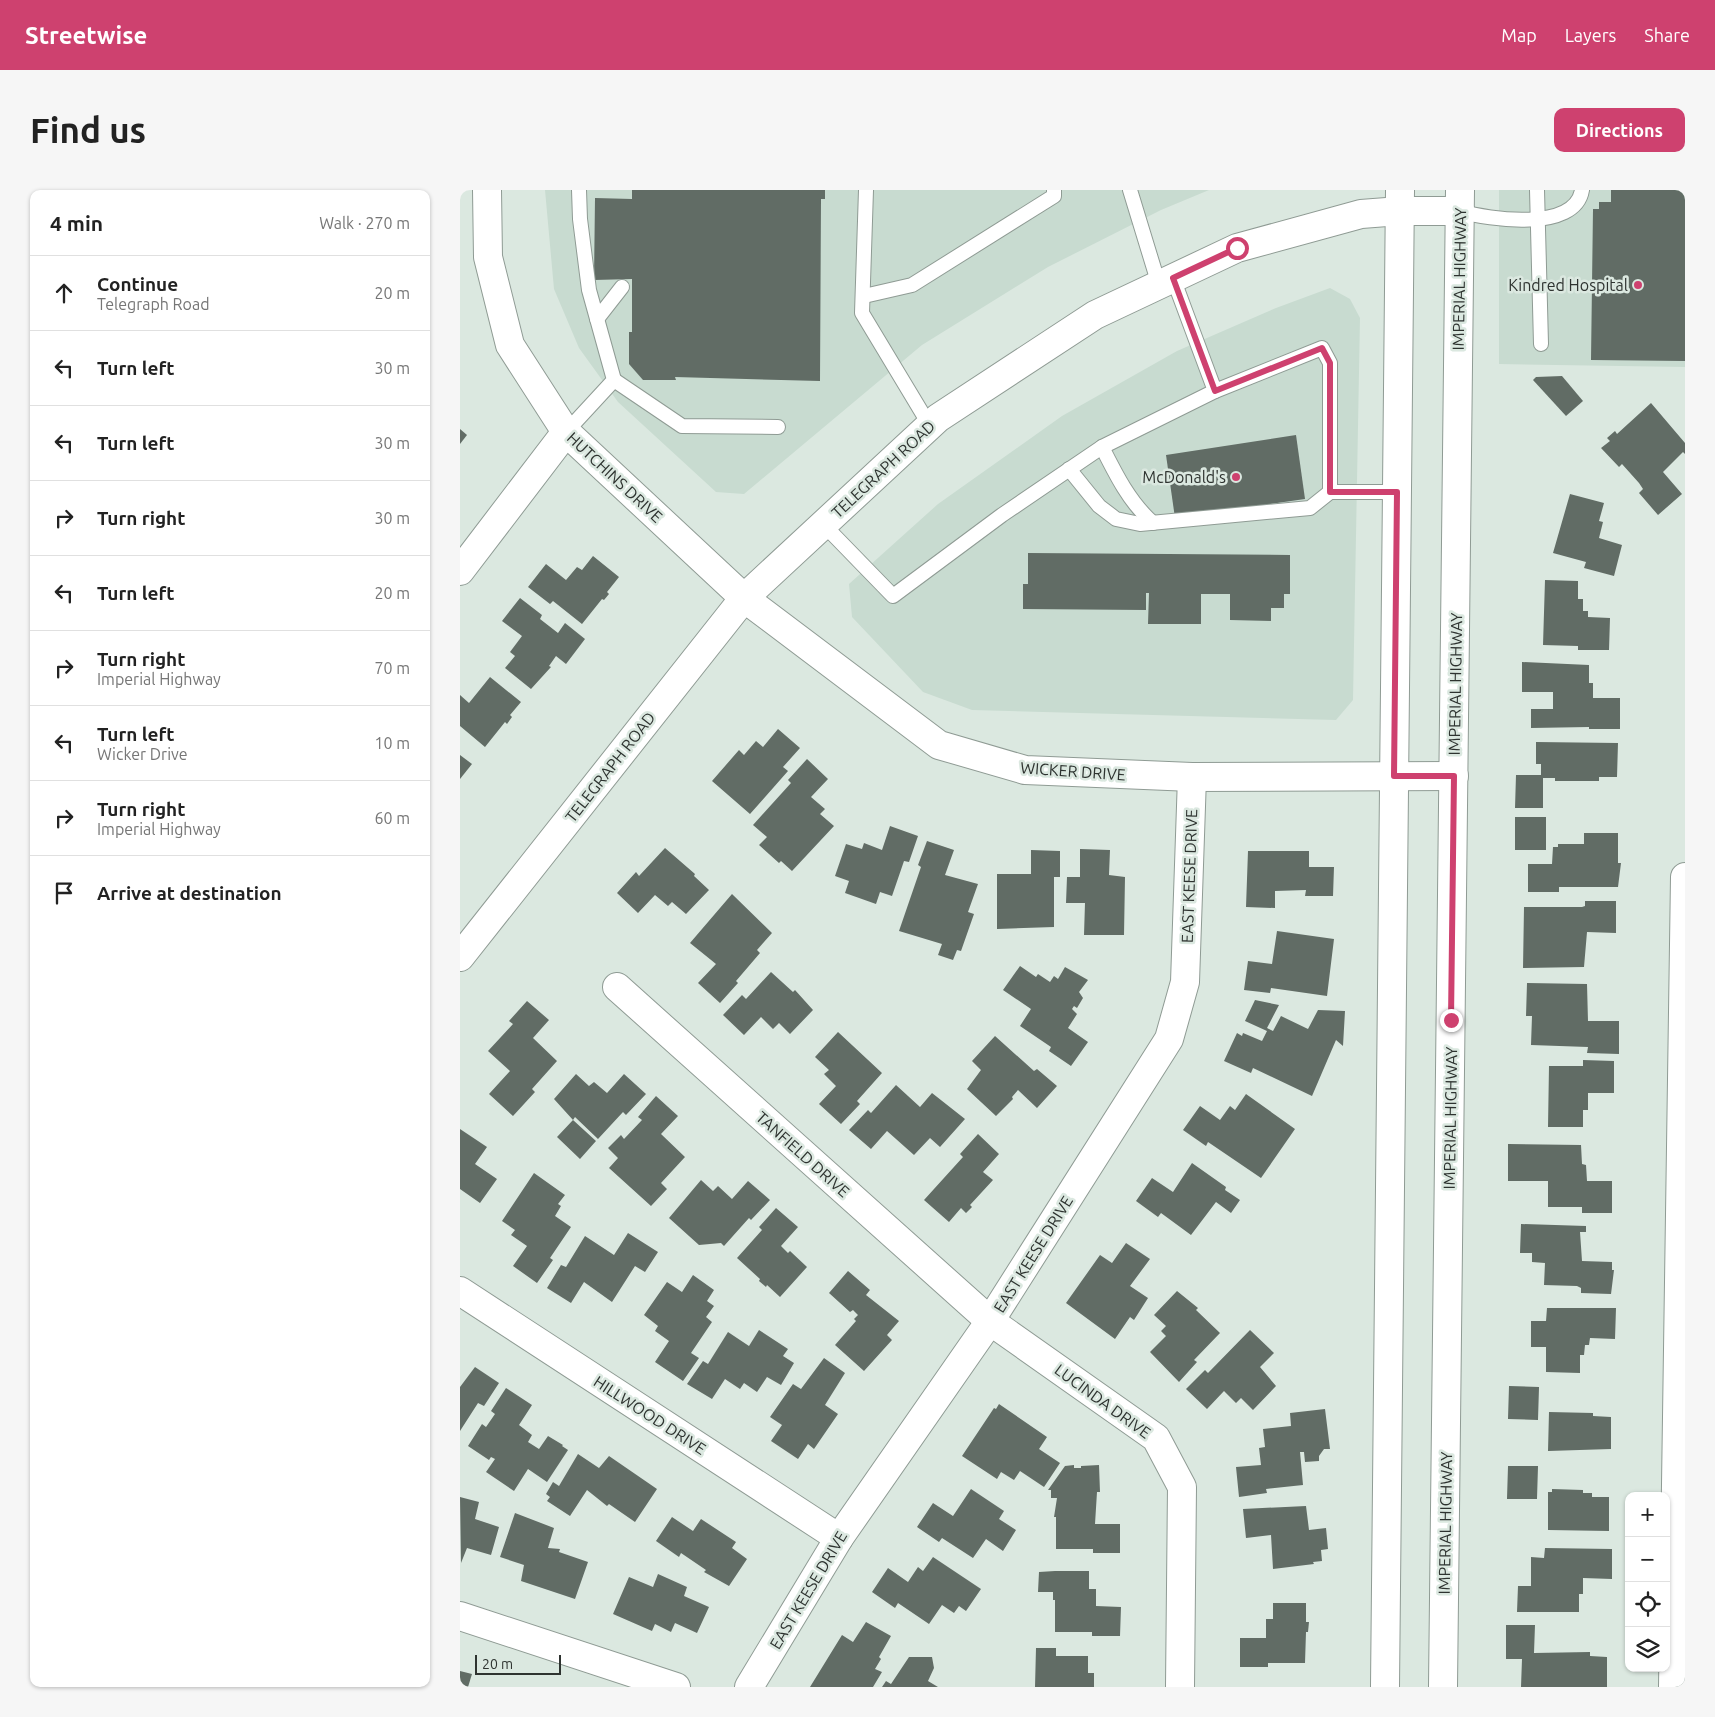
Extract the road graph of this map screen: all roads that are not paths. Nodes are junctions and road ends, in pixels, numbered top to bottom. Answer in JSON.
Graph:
{"nodes":[{"id":1,"x":487,"y":190,"type":"edge"},
{"id":2,"x":579,"y":190,"type":"edge"},
{"id":3,"x":866,"y":190,"type":"edge"},
{"id":4,"x":1054,"y":190,"type":"edge"},
{"id":5,"x":1130,"y":190,"type":"edge"},
{"id":6,"x":1537,"y":190,"type":"edge"},
{"id":7,"x":1582,"y":190,"type":"edge"},
{"id":8,"x":1400,"y":200,"type":"edge"},
{"id":9,"x":1460,"y":200,"type":"edge"},
{"id":10,"x":1538,"y":219,"type":"junction"},
{"id":11,"x":1166,"y":281,"type":"junction"},
{"id":12,"x":622,"y":287,"type":"dead end"},
{"id":13,"x":864,"y":296,"type":"junction"},
{"id":14,"x":597,"y":319,"type":"junction"},
{"id":15,"x":1541,"y":344,"type":"dead end"},
{"id":16,"x":614,"y":380,"type":"junction"},
{"id":17,"x":1215,"y":391,"type":"junction"},
{"id":18,"x":930,"y":426,"type":"junction"},
{"id":19,"x":778,"y":427,"type":"dead end"},
{"id":20,"x":566,"y":432,"type":"junction"},
{"id":21,"x":1102,"y":447,"type":"junction"},
{"id":22,"x":1069,"y":469,"type":"junction"},
{"id":23,"x":1330,"y":492,"type":"junction"},
{"id":24,"x":1397,"y":492,"type":"junction"},
{"id":25,"x":1153,"y":523,"type":"junction"},
{"id":26,"x":823,"y":524,"type":"junction"},
{"id":27,"x":460,"y":571,"type":"edge"},
{"id":28,"x":744,"y":598,"type":"junction"},
{"id":29,"x":1394,"y":776,"type":"junction"},
{"id":30,"x":1454,"y":776,"type":"junction"},
{"id":31,"x":1192,"y":777,"type":"junction"},
{"id":32,"x":1685,"y":877,"type":"edge"},
{"id":33,"x":460,"y":957,"type":"edge"},
{"id":34,"x":617,"y":987,"type":"dead end"},
{"id":35,"x":460,"y":1291,"type":"edge"},
{"id":36,"x":990,"y":1321,"type":"junction"},
{"id":37,"x":839,"y":1538,"type":"junction"},
{"id":38,"x":460,"y":1616,"type":"edge"},
{"id":39,"x":676,"y":1687,"type":"edge"},
{"id":40,"x":749,"y":1687,"type":"edge"},
{"id":41,"x":1180,"y":1687,"type":"edge"},
{"id":42,"x":1385,"y":1687,"type":"edge"},
{"id":43,"x":1443,"y":1687,"type":"edge"},
{"id":44,"x":1674,"y":1687,"type":"edge"}],
"edges":[{"from":1,"to":20,"type":"street","name":"HUTCHINS DRIVE"},
{"from":2,"to":14,"type":"lane"},
{"from":3,"to":13,"type":"lane"},
{"from":4,"to":13,"type":"lane"},
{"from":5,"to":11,"type":"lane"},
{"from":6,"to":10,"type":"lane"},
{"from":7,"to":10,"type":"lane"},
{"from":8,"to":9,"type":"street","name":"TELEGRAPH ROAD"},
{"from":8,"to":11,"type":"street","name":"TELEGRAPH ROAD"},
{"from":8,"to":24,"type":"street"},
{"from":9,"to":10,"type":"lane"},
{"from":9,"to":30,"type":"street","name":"IMPERIAL HIGHWAY"},
{"from":10,"to":15,"type":"lane"},
{"from":11,"to":17,"type":"lane"},
{"from":11,"to":18,"type":"street","name":"TELEGRAPH ROAD"},
{"from":12,"to":14,"type":"lane"},
{"from":13,"to":18,"type":"lane"},
{"from":14,"to":16,"type":"lane"},
{"from":16,"to":19,"type":"lane"},
{"from":16,"to":20,"type":"lane"},
{"from":17,"to":21,"type":"lane"},
{"from":17,"to":23,"type":"lane"},
{"from":18,"to":26,"type":"street","name":"TELEGRAPH ROAD"},
{"from":20,"to":27,"type":"street"},
{"from":20,"to":28,"type":"street","name":"HUTCHINS DRIVE"},
{"from":21,"to":22,"type":"lane"},
{"from":21,"to":25,"type":"lane"},
{"from":22,"to":25,"type":"lane"},
{"from":22,"to":26,"type":"lane"},
{"from":23,"to":24,"type":"lane"},
{"from":23,"to":25,"type":"lane"},
{"from":24,"to":29,"type":"street"},
{"from":26,"to":28,"type":"street","name":"TELEGRAPH ROAD"},
{"from":28,"to":31,"type":"street","name":"WICKER DRIVE"},
{"from":28,"to":33,"type":"street","name":"TELEGRAPH ROAD"},
{"from":29,"to":30,"type":"street","name":"WICKER DRIVE"},
{"from":29,"to":31,"type":"street","name":"WICKER DRIVE"},
{"from":29,"to":42,"type":"street"},
{"from":30,"to":43,"type":"street","name":"IMPERIAL HIGHWAY"},
{"from":31,"to":36,"type":"street","name":"EAST KEESE DRIVE"},
{"from":32,"to":44,"type":"street"},
{"from":34,"to":36,"type":"street","name":"TANFIELD DRIVE"},
{"from":35,"to":37,"type":"street","name":"HILLWOOD DRIVE"},
{"from":36,"to":37,"type":"street","name":"EAST KEESE DRIVE"},
{"from":36,"to":41,"type":"street","name":"LUCINDA DRIVE"},
{"from":37,"to":40,"type":"street","name":"EAST KEESE DRIVE"},
{"from":38,"to":39,"type":"street"}]}
